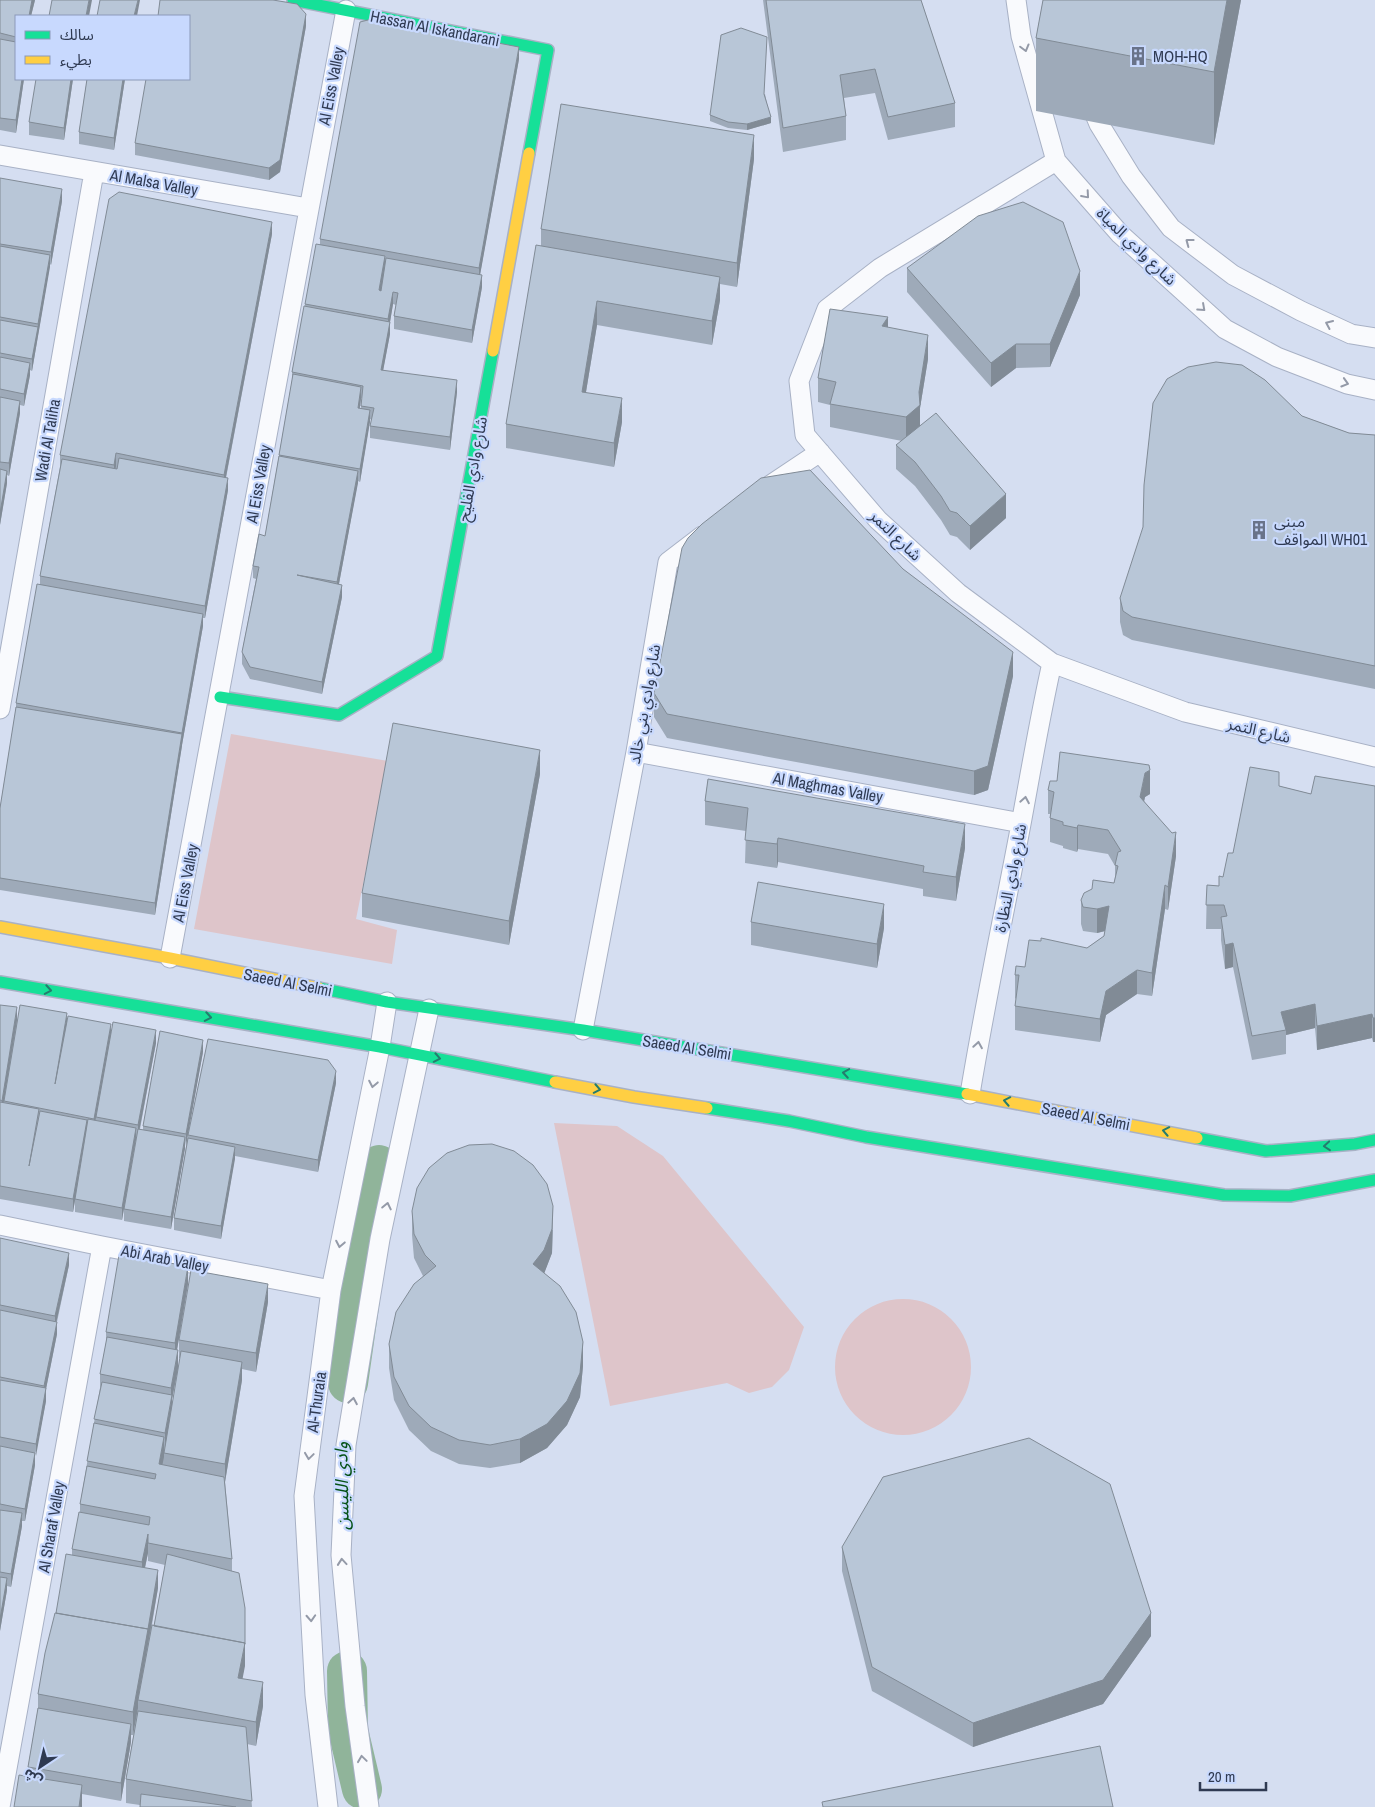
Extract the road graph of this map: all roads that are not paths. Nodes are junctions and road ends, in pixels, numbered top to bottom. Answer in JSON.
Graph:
{"nodes":[{"id":1,"x":293,"y":0,"type":"edge"},
{"id":2,"x":1016,"y":0,"type":"edge"},
{"id":3,"x":346,"y":10,"type":"junction"},
{"id":4,"x":548,"y":50,"type":"joint"},
{"id":5,"x":1083,"y":84,"type":"edge"},
{"id":6,"x":0,"y":155,"type":"edge"},
{"id":7,"x":1056,"y":161,"type":"junction"},
{"id":8,"x":94,"y":172,"type":"junction"},
{"id":9,"x":308,"y":208,"type":"junction"},
{"id":10,"x":1375,"y":338,"type":"edge"},
{"id":11,"x":1375,"y":390,"type":"edge"},
{"id":12,"x":820,"y":452,"type":"junction"},
{"id":13,"x":755,"y":496,"type":"edge"},
{"id":14,"x":716,"y":524,"type":"edge"},
{"id":15,"x":4,"y":658,"type":"edge"},
{"id":16,"x":1052,"y":662,"type":"junction"},
{"id":17,"x":220,"y":697,"type":"junction"},
{"id":18,"x":0,"y":709,"type":"edge"},
{"id":19,"x":636,"y":752,"type":"junction"},
{"id":20,"x":1375,"y":757,"type":"edge"},
{"id":21,"x":1021,"y":823,"type":"junction"},
{"id":22,"x":0,"y":927,"type":"edge"},
{"id":23,"x":170,"y":958,"type":"junction"},
{"id":24,"x":0,"y":982,"type":"edge"},
{"id":25,"x":387,"y":1002,"type":"junction"},
{"id":26,"x":429,"y":1009,"type":"junction"},
{"id":27,"x":583,"y":1030,"type":"junction"},
{"id":28,"x":380,"y":1047,"type":"junction"},
{"id":29,"x":419,"y":1054,"type":"junction"},
{"id":30,"x":970,"y":1094,"type":"junction"},
{"id":31,"x":1375,"y":1140,"type":"edge"},
{"id":32,"x":1375,"y":1180,"type":"edge"},
{"id":33,"x":0,"y":1225,"type":"edge"},
{"id":34,"x":102,"y":1246,"type":"junction"},
{"id":35,"x":331,"y":1290,"type":"junction"},
{"id":36,"x":0,"y":1807,"type":"edge"},
{"id":37,"x":328,"y":1807,"type":"edge"},
{"id":38,"x":369,"y":1807,"type":"edge"}],
"edges":[{"from":1,"to":3,"type":"street","name":"Hassan Al Iskandarani"},
{"from":2,"to":7,"type":"street","name":"شارع وادي المياة","one_way":true},
{"from":3,"to":4,"type":"street","name":"Hassan Al Iskandarani"},
{"from":3,"to":9,"type":"street","name":"Al Eiss Valley"},
{"from":4,"to":17,"type":"street","name":"شارع وادي الفليح"},
{"from":10,"to":5,"type":"street","one_way":true},
{"from":6,"to":8,"type":"street","name":"Al Malsa Valley"},
{"from":7,"to":11,"type":"street","name":"شارع وادي المياة","one_way":true},
{"from":7,"to":12,"type":"street","name":"شارع التمر"},
{"from":8,"to":9,"type":"street","name":"Al Malsa Valley"},
{"from":8,"to":15,"type":"street","name":"Wadi Al Taliha"},
{"from":9,"to":17,"type":"street","name":"Al Eiss Valley"},
{"from":12,"to":13,"type":"street"},
{"from":12,"to":16,"type":"street","name":"شارع التمر"},
{"from":14,"to":19,"type":"street","name":"شارع وادي بني خالد"},
{"from":15,"to":18,"type":"street","name":"Wadi Al Taliha"},
{"from":16,"to":20,"type":"street","name":"شارع التمر"},
{"from":21,"to":16,"type":"street","name":"شارع وادي النظارة","one_way":true},
{"from":17,"to":23,"type":"street","name":"Al Eiss Valley"},
{"from":19,"to":21,"type":"street","name":"Al Maghmas Valley"},
{"from":19,"to":27,"type":"street","name":"شارع وادي بني خالد"},
{"from":30,"to":21,"type":"street","name":"شارع وادي النظارة","one_way":true},
{"from":22,"to":23,"type":"street","name":"Saeed Al Selmi"},
{"from":23,"to":25,"type":"street","name":"Saeed Al Selmi"},
{"from":24,"to":28,"type":"street","one_way":true},
{"from":25,"to":26,"type":"street","name":"Saeed Al Selmi"},
{"from":25,"to":28,"type":"street","name":"Al-Thuraia"},
{"from":26,"to":27,"type":"street","name":"Saeed Al Selmi"},
{"from":26,"to":29,"type":"street"},
{"from":30,"to":27,"type":"street","name":"Saeed Al Selmi","one_way":true},
{"from":28,"to":29,"type":"street"},
{"from":28,"to":35,"type":"street","name":"Al-Thuraia","one_way":true},
{"from":29,"to":32,"type":"street","one_way":true},
{"from":38,"to":29,"type":"street","one_way":true},
{"from":31,"to":30,"type":"street","name":"Saeed Al Selmi","one_way":true},
{"from":33,"to":34,"type":"street","name":"Abi Arab Valley"},
{"from":34,"to":35,"type":"street","name":"Abi Arab Valley"},
{"from":34,"to":36,"type":"street","name":"Al Sharaf Valley"},
{"from":35,"to":37,"type":"street","name":"Al-Thuraia","one_way":true}]}
